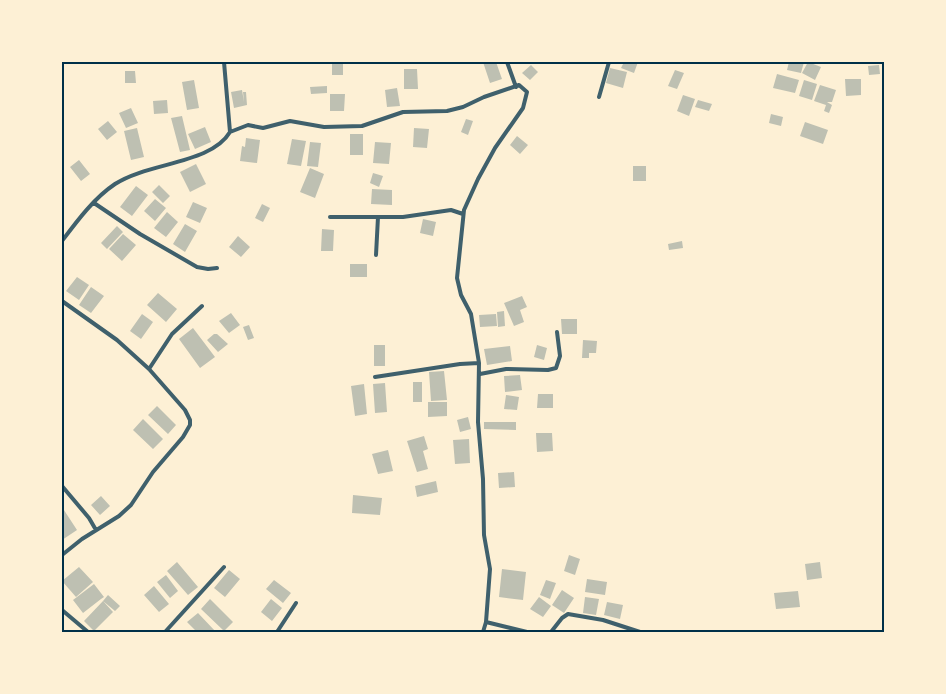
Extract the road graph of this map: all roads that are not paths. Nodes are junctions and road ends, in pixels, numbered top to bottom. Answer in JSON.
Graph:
{"nodes":[{"id":1,"x":224,"y":62,"type":"edge"},
{"id":2,"x":507,"y":62,"type":"edge"},
{"id":3,"x":609,"y":62,"type":"edge"},
{"id":4,"x":516,"y":87,"type":"junction"},
{"id":5,"x":599,"y":97,"type":"dead end"},
{"id":6,"x":230,"y":132,"type":"junction"},
{"id":7,"x":94,"y":203,"type":"junction"},
{"id":8,"x":463,"y":214,"type":"junction"},
{"id":9,"x":330,"y":217,"type":"dead end"},
{"id":10,"x":378,"y":217,"type":"junction"},
{"id":11,"x":62,"y":241,"type":"edge"},
{"id":12,"x":376,"y":255,"type":"dead end"},
{"id":13,"x":217,"y":268,"type":"dead end"},
{"id":14,"x":62,"y":301,"type":"edge"},
{"id":15,"x":202,"y":306,"type":"dead end"},
{"id":16,"x":557,"y":332,"type":"dead end"},
{"id":17,"x":479,"y":363,"type":"junction"},
{"id":18,"x":149,"y":369,"type":"junction"},
{"id":19,"x":480,"y":374,"type":"junction"},
{"id":20,"x":375,"y":377,"type":"dead end"},
{"id":21,"x":62,"y":486,"type":"edge"},
{"id":22,"x":96,"y":530,"type":"junction"},
{"id":23,"x":62,"y":555,"type":"edge"},
{"id":24,"x":224,"y":567,"type":"dead end"},
{"id":25,"x":296,"y":603,"type":"dead end"},
{"id":26,"x":62,"y":610,"type":"edge"},
{"id":27,"x":486,"y":622,"type":"junction"},
{"id":28,"x":88,"y":633,"type":"edge"},
{"id":29,"x":165,"y":633,"type":"edge"},
{"id":30,"x":277,"y":633,"type":"edge"},
{"id":31,"x":483,"y":633,"type":"edge"},
{"id":32,"x":527,"y":633,"type":"edge"},
{"id":33,"x":551,"y":633,"type":"edge"},
{"id":34,"x":640,"y":633,"type":"edge"}],
"edges":[{"from":1,"to":6,"type":"street"},
{"from":2,"to":4,"type":"street"},
{"from":3,"to":5,"type":"street"},
{"from":4,"to":6,"type":"street"},
{"from":4,"to":8,"type":"street"},
{"from":6,"to":7,"type":"street"},
{"from":7,"to":11,"type":"street"},
{"from":7,"to":13,"type":"street"},
{"from":8,"to":10,"type":"street"},
{"from":8,"to":17,"type":"street"},
{"from":9,"to":10,"type":"street"},
{"from":10,"to":12,"type":"street"},
{"from":14,"to":18,"type":"street"},
{"from":15,"to":18,"type":"street"},
{"from":16,"to":19,"type":"street"},
{"from":17,"to":19,"type":"street"},
{"from":17,"to":20,"type":"street"},
{"from":18,"to":22,"type":"street"},
{"from":19,"to":27,"type":"street"},
{"from":21,"to":22,"type":"street"},
{"from":22,"to":23,"type":"street"},
{"from":24,"to":29,"type":"street"},
{"from":25,"to":30,"type":"street"},
{"from":26,"to":28,"type":"street"},
{"from":27,"to":31,"type":"street"},
{"from":27,"to":32,"type":"street"},
{"from":33,"to":34,"type":"street"}]}
